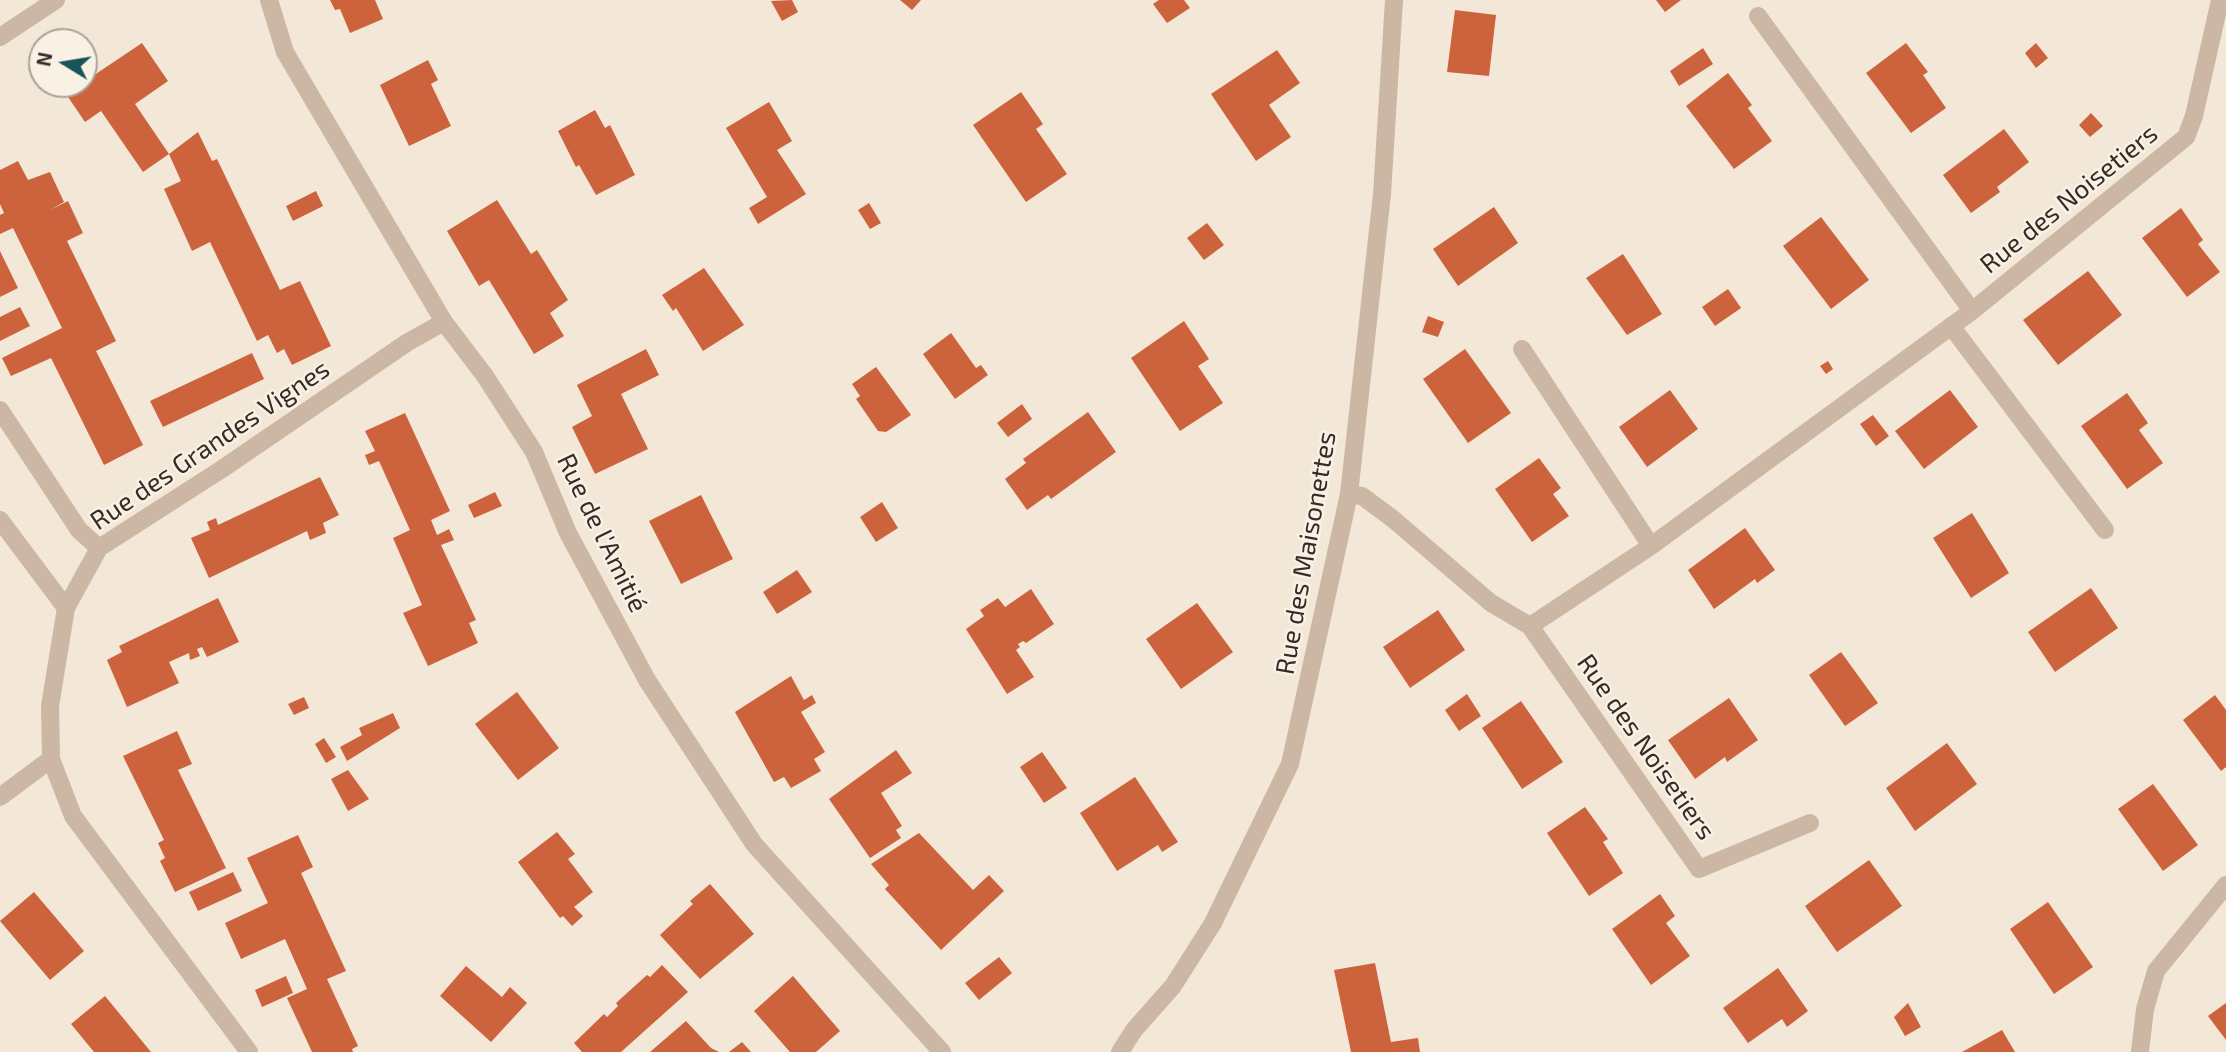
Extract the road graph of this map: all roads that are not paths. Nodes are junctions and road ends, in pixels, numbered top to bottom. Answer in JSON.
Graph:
{"nodes":[{"id":1,"x":56,"y":0,"type":"edge"},
{"id":2,"x":269,"y":0,"type":"edge"},
{"id":3,"x":1394,"y":0,"type":"edge"},
{"id":4,"x":2220,"y":0,"type":"edge"},
{"id":5,"x":1758,"y":16,"type":"dead end"},
{"id":6,"x":0,"y":37,"type":"edge"},
{"id":7,"x":1972,"y":312,"type":"junction"},
{"id":8,"x":444,"y":322,"type":"junction"},
{"id":9,"x":1951,"y":326,"type":"junction"},
{"id":10,"x":1522,"y":349,"type":"dead end"},
{"id":11,"x":0,"y":410,"type":"edge"},
{"id":12,"x":1349,"y":494,"type":"junction"},
{"id":13,"x":0,"y":520,"type":"edge"},
{"id":14,"x":2105,"y":530,"type":"dead end"},
{"id":15,"x":1651,"y":546,"type":"junction"},
{"id":16,"x":99,"y":548,"type":"junction"},
{"id":17,"x":66,"y":608,"type":"junction"},
{"id":18,"x":1530,"y":626,"type":"junction"},
{"id":19,"x":51,"y":759,"type":"junction"},
{"id":20,"x":0,"y":797,"type":"edge"},
{"id":21,"x":1810,"y":823,"type":"dead end"},
{"id":22,"x":2226,"y":886,"type":"edge"},
{"id":23,"x":1134,"y":1030,"type":"junction"},
{"id":24,"x":249,"y":1052,"type":"edge"},
{"id":25,"x":942,"y":1052,"type":"edge"},
{"id":26,"x":1108,"y":1052,"type":"edge"},
{"id":27,"x":1120,"y":1052,"type":"edge"},
{"id":28,"x":2140,"y":1052,"type":"edge"}],
"edges":[{"from":1,"to":6,"type":"street"},
{"from":2,"to":8,"type":"street","name":"Rue de l'Amitié"},
{"from":3,"to":12,"type":"street","name":"Rue des Maisonettes"},
{"from":4,"to":7,"type":"street","name":"Rue des Noisetiers"},
{"from":5,"to":7,"type":"street","name":"Rue des Noisetiers"},
{"from":7,"to":9,"type":"street","name":"Rue des Noisetiers"},
{"from":8,"to":16,"type":"street","name":"Rue des Grandes Vignes"},
{"from":8,"to":25,"type":"street","name":"Rue de l'Amitié"},
{"from":9,"to":14,"type":"street"},
{"from":9,"to":15,"type":"street","name":"Rue des Noisetiers"},
{"from":10,"to":15,"type":"street"},
{"from":11,"to":16,"type":"street"},
{"from":12,"to":18,"type":"street","name":"Rue des Noisetiers"},
{"from":12,"to":23,"type":"street","name":"Rue des Maisonettes"},
{"from":13,"to":17,"type":"street"},
{"from":15,"to":18,"type":"street","name":"Rue des Noisetiers"},
{"from":16,"to":17,"type":"street","name":"Rue des Grandes Vignes"},
{"from":17,"to":19,"type":"street","name":"Rue des Grandes Vignes"},
{"from":18,"to":21,"type":"street","name":"Rue des Noisetiers"},
{"from":19,"to":20,"type":"street"},
{"from":19,"to":24,"type":"street","name":"Rue des Grandes Vignes"},
{"from":22,"to":28,"type":"street"},
{"from":23,"to":26,"type":"street","name":"Rue des Maisonettes"},
{"from":23,"to":27,"type":"street","name":"Rue des Maisonettes"}]}
